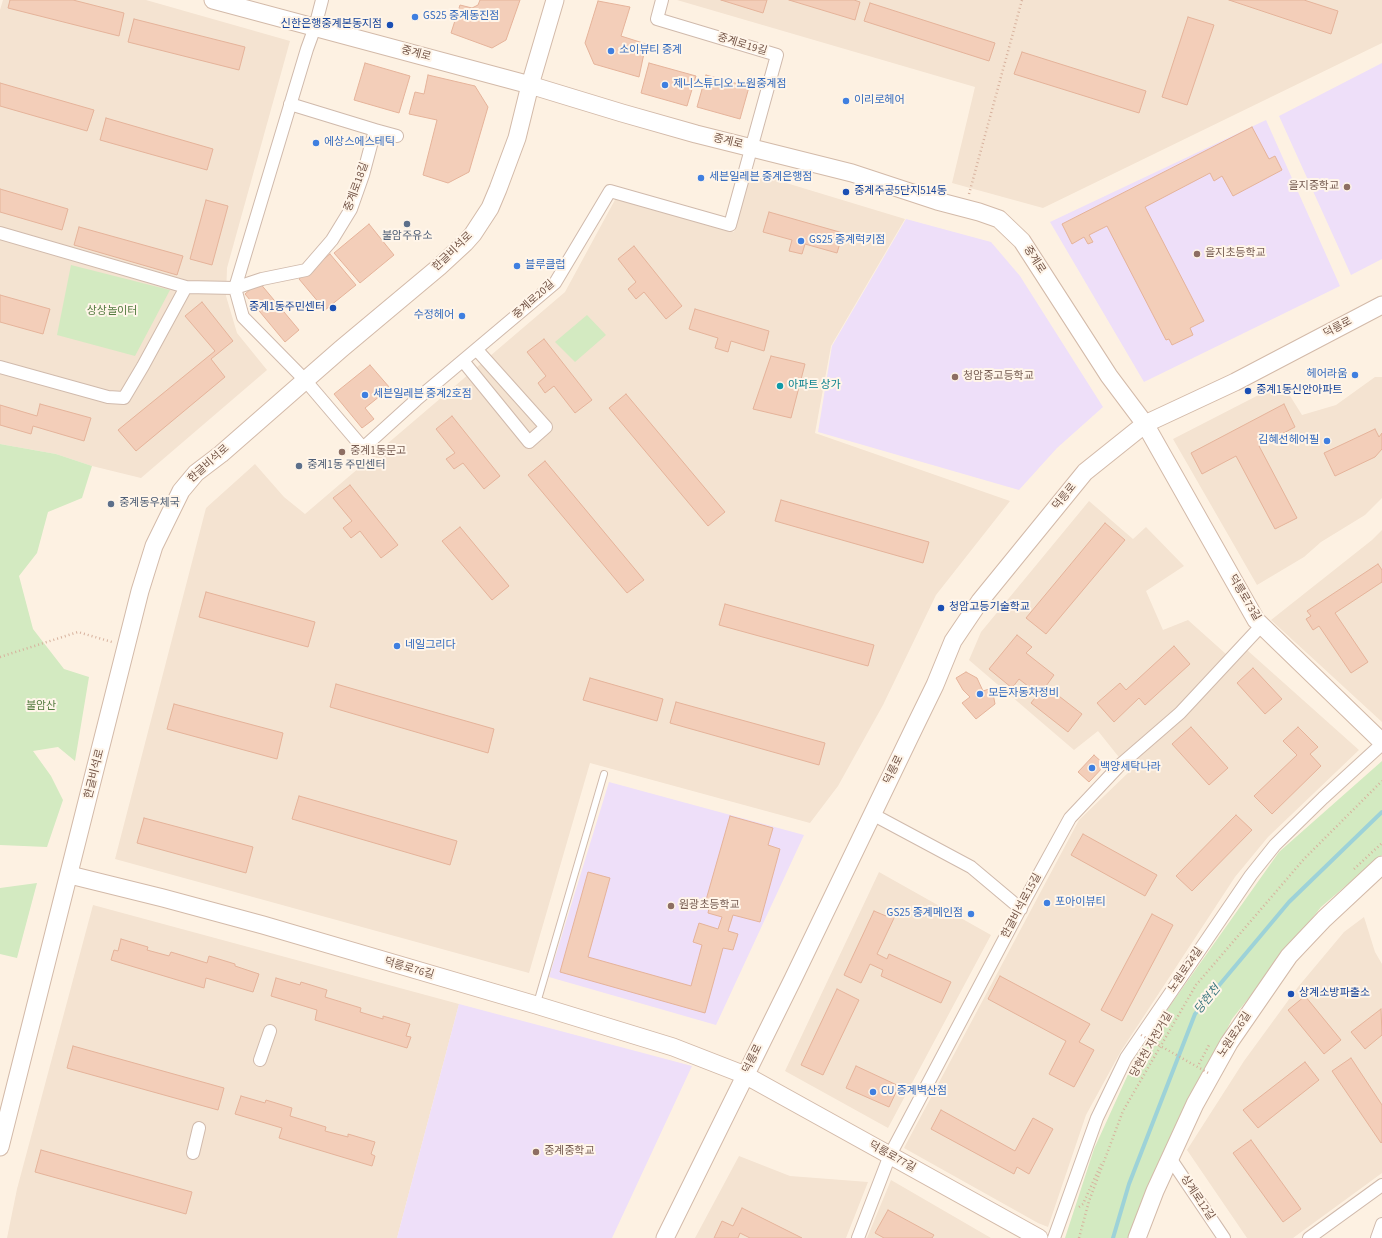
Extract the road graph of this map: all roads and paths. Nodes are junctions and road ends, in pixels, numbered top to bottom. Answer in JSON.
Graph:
{"nodes":[{"id":1,"x":213,"y":0,"type":"edge"},
{"id":2,"x":322,"y":0,"type":"edge"},
{"id":3,"x":556,"y":0,"type":"edge"},
{"id":4,"x":662,"y":0,"type":"edge"},
{"id":5,"x":1022,"y":0,"type":"edge"},
{"id":6,"x":315,"y":27,"type":"junction"},
{"id":7,"x":530,"y":85,"type":"junction"},
{"id":8,"x":290,"y":104,"type":"junction"},
{"id":9,"x":375,"y":130,"type":"junction"},
{"id":10,"x":397,"y":136,"type":"dead end"},
{"id":11,"x":752,"y":148,"type":"junction"},
{"id":12,"x":965,"y":208,"type":"junction"},
{"id":13,"x":0,"y":233,"type":"edge"},
{"id":14,"x":186,"y":287,"type":"junction"},
{"id":15,"x":235,"y":288,"type":"junction"},
{"id":16,"x":1382,"y":305,"type":"edge"},
{"id":17,"x":477,"y":350,"type":"junction"},
{"id":18,"x":462,"y":361,"type":"junction"},
{"id":19,"x":0,"y":367,"type":"edge"},
{"id":20,"x":305,"y":380,"type":"junction"},
{"id":21,"x":1145,"y":424,"type":"junction"},
{"id":22,"x":1262,"y":626,"type":"junction"},
{"id":23,"x":127,"y":646,"type":"junction"},
{"id":24,"x":0,"y":657,"type":"edge"},
{"id":25,"x":1382,"y":743,"type":"edge"},
{"id":26,"x":604,"y":774,"type":"dead end"},
{"id":27,"x":1382,"y":781,"type":"edge"},
{"id":28,"x":872,"y":814,"type":"junction"},
{"id":29,"x":1382,"y":865,"type":"edge"},
{"id":30,"x":70,"y":874,"type":"junction"},
{"id":31,"x":1021,"y":909,"type":"junction"},
{"id":32,"x":536,"y":1005,"type":"junction"},
{"id":33,"x":270,"y":1031,"type":"dead end"},
{"id":34,"x":1142,"y":1035,"type":"junction"},
{"id":35,"x":260,"y":1060,"type":"dead end"},
{"id":36,"x":1210,"y":1074,"type":"junction"},
{"id":37,"x":745,"y":1075,"type":"junction"},
{"id":38,"x":199,"y":1128,"type":"dead end"},
{"id":39,"x":1110,"y":1145,"type":"junction"},
{"id":40,"x":0,"y":1147,"type":"edge"},
{"id":41,"x":193,"y":1154,"type":"dead end"},
{"id":42,"x":890,"y":1156,"type":"junction"},
{"id":43,"x":1170,"y":1158,"type":"junction"},
{"id":44,"x":1382,"y":1185,"type":"edge"},
{"id":45,"x":1066,"y":1205,"type":"junction"},
{"id":46,"x":1382,"y":1224,"type":"edge"},
{"id":47,"x":664,"y":1238,"type":"edge"},
{"id":48,"x":858,"y":1238,"type":"edge"},
{"id":49,"x":1039,"y":1238,"type":"edge"},
{"id":50,"x":1054,"y":1238,"type":"edge"},
{"id":51,"x":1078,"y":1238,"type":"edge"},
{"id":52,"x":1137,"y":1238,"type":"edge"},
{"id":53,"x":1224,"y":1238,"type":"edge"},
{"id":54,"x":1309,"y":1238,"type":"edge"},
{"id":55,"x":1377,"y":1238,"type":"edge"}],
"edges":[{"from":1,"to":6,"type":"main road","name":"중계로"},
{"from":2,"to":6,"type":"street"},
{"from":3,"to":7,"type":"main road","name":"한글비석로"},
{"from":4,"to":11,"type":"street","name":"중계로19길"},
{"from":5,"to":12,"type":"path"},
{"from":6,"to":7,"type":"main road","name":"중계로"},
{"from":6,"to":8,"type":"street"},
{"from":7,"to":11,"type":"main road","name":"중계로"},
{"from":7,"to":20,"type":"main road","name":"한글비석로"},
{"from":8,"to":9,"type":"street"},
{"from":8,"to":15,"type":"street"},
{"from":9,"to":10,"type":"street"},
{"from":9,"to":15,"type":"street","name":"중계로18길"},
{"from":11,"to":12,"type":"main road","name":"중계로"},
{"from":11,"to":17,"type":"street","name":"중계로20길"},
{"from":12,"to":21,"type":"main road","name":"중계로"},
{"from":13,"to":14,"type":"street","name":"중계로18길"},
{"from":14,"to":15,"type":"street","name":"중계로18길"},
{"from":14,"to":19,"type":"street"},
{"from":15,"to":20,"type":"street"},
{"from":16,"to":21,"type":"main road","name":"덕릉로"},
{"from":17,"to":18,"type":"street","name":"중계로20길"},
{"from":17,"to":18,"type":"street"},
{"from":18,"to":20,"type":"street","name":"중계로20길"},
{"from":20,"to":23,"type":"main road","name":"한글비석로"},
{"from":21,"to":22,"type":"main road","name":"덕릉로73길"},
{"from":21,"to":28,"type":"main road","name":"덕릉로"},
{"from":22,"to":25,"type":"main road","name":"덕릉로73길"},
{"from":22,"to":31,"type":"street","name":"한글비석로15길"},
{"from":23,"to":24,"type":"path"},
{"from":23,"to":30,"type":"main road","name":"한글비석로"},
{"from":25,"to":34,"type":"street","name":"노원로24길"},
{"from":26,"to":32,"type":"lane"},
{"from":27,"to":39,"type":"path","name":"당현천 자전거길"},
{"from":28,"to":31,"type":"street"},
{"from":28,"to":37,"type":"main road","name":"덕릉로"},
{"from":29,"to":36,"type":"main road","name":"노원로26길"},
{"from":30,"to":32,"type":"main road","name":"덕릉로76길"},
{"from":30,"to":40,"type":"main road","name":"한글비석로"},
{"from":31,"to":42,"type":"street","name":"한글비석로15길"},
{"from":32,"to":37,"type":"main road","name":"덕릉로76길"},
{"from":33,"to":35,"type":"street"},
{"from":34,"to":36,"type":"path","bridge":true},
{"from":34,"to":45,"type":"street","name":"노원로24길"},
{"from":36,"to":43,"type":"main road","name":"노원로26길"},
{"from":37,"to":42,"type":"main road","name":"덕릉로77길"},
{"from":37,"to":47,"type":"main road","name":"덕릉로"},
{"from":38,"to":41,"type":"street"},
{"from":39,"to":45,"type":"path"},
{"from":39,"to":51,"type":"path","name":"당현천 자전거길"},
{"from":42,"to":48,"type":"street","name":"한글비석로15길"},
{"from":42,"to":49,"type":"main road","name":"덕릉로77길"},
{"from":43,"to":52,"type":"main road","name":"노원로26길"},
{"from":43,"to":53,"type":"street","name":"상계로12길"},
{"from":44,"to":54,"type":"street"},
{"from":45,"to":50,"type":"street","name":"노원로24길"},
{"from":46,"to":55,"type":"street"}]}
